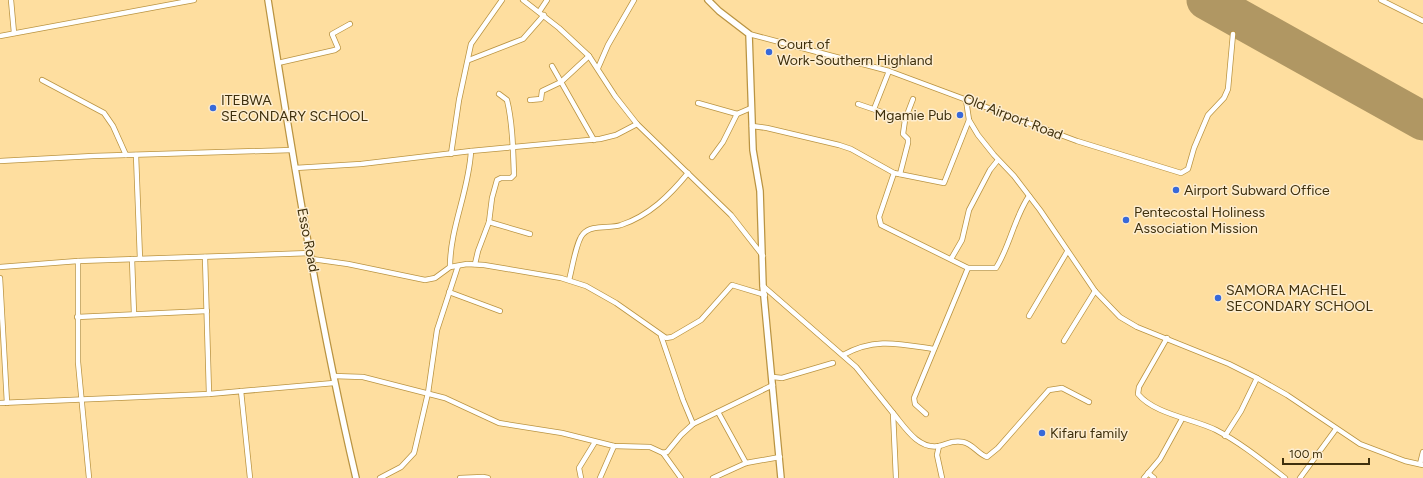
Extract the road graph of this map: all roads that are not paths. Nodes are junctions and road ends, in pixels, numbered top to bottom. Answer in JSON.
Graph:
{"nodes":[{"id":1,"x":11,"y":0,"type":"edge"},
{"id":2,"x":194,"y":0,"type":"edge"},
{"id":3,"x":268,"y":0,"type":"edge"},
{"id":4,"x":502,"y":0,"type":"edge"},
{"id":5,"x":523,"y":0,"type":"edge"},
{"id":6,"x":547,"y":0,"type":"edge"},
{"id":7,"x":634,"y":0,"type":"edge"},
{"id":8,"x":708,"y":0,"type":"edge"},
{"id":9,"x":1380,"y":0,"type":"edge"},
{"id":10,"x":541,"y":14,"type":"junction"},
{"id":11,"x":1423,"y":21,"type":"edge"},
{"id":12,"x":350,"y":24,"type":"dead end"},
{"id":13,"x":14,"y":33,"type":"junction"},
{"id":14,"x":749,"y":34,"type":"junction"},
{"id":15,"x":1233,"y":34,"type":"dead end"},
{"id":16,"x":0,"y":36,"type":"edge"},
{"id":17,"x":588,"y":56,"type":"junction"},
{"id":18,"x":468,"y":60,"type":"junction"},
{"id":19,"x":278,"y":63,"type":"junction"},
{"id":20,"x":552,"y":66,"type":"dead end"},
{"id":21,"x":598,"y":68,"type":"junction"},
{"id":22,"x":889,"y":71,"type":"junction"},
{"id":23,"x":42,"y":80,"type":"dead end"},
{"id":24,"x":561,"y":82,"type":"junction"},
{"id":25,"x":499,"y":94,"type":"dead end"},
{"id":26,"x":913,"y":99,"type":"dead end"},
{"id":27,"x":530,"y":100,"type":"dead end"},
{"id":28,"x":966,"y":100,"type":"junction"},
{"id":29,"x":698,"y":104,"type":"dead end"},
{"id":30,"x":858,"y":104,"type":"dead end"},
{"id":31,"x":751,"y":108,"type":"junction"},
{"id":32,"x":874,"y":109,"type":"junction"},
{"id":33,"x":737,"y":114,"type":"junction"},
{"id":34,"x":905,"y":120,"type":"junction"},
{"id":35,"x":969,"y":120,"type":"junction"},
{"id":36,"x":637,"y":124,"type":"junction"},
{"id":37,"x":752,"y":126,"type":"junction"},
{"id":38,"x":594,"y":140,"type":"junction"},
{"id":39,"x":514,"y":148,"type":"junction"},
{"id":40,"x":292,"y":150,"type":"junction"},
{"id":41,"x":472,"y":151,"type":"junction"},
{"id":42,"x":451,"y":154,"type":"junction"},
{"id":43,"x":126,"y":155,"type":"junction"},
{"id":44,"x":136,"y":155,"type":"junction"},
{"id":45,"x":712,"y":156,"type":"dead end"},
{"id":46,"x":998,"y":160,"type":"junction"},
{"id":47,"x":0,"y":161,"type":"edge"},
{"id":48,"x":295,"y":168,"type":"junction"},
{"id":49,"x":688,"y":173,"type":"junction"},
{"id":50,"x":894,"y":173,"type":"junction"},
{"id":51,"x":900,"y":174,"type":"junction"},
{"id":52,"x":1029,"y":196,"type":"junction"},
{"id":53,"x":489,"y":222,"type":"junction"},
{"id":54,"x":530,"y":234,"type":"dead end"},
{"id":55,"x":1067,"y":252,"type":"junction"},
{"id":56,"x":312,"y":256,"type":"junction"},
{"id":57,"x":763,"y":256,"type":"junction"},
{"id":58,"x":205,"y":257,"type":"junction"},
{"id":59,"x":132,"y":259,"type":"junction"},
{"id":60,"x":140,"y":259,"type":"junction"},
{"id":61,"x":951,"y":260,"type":"junction"},
{"id":62,"x":78,"y":261,"type":"junction"},
{"id":63,"x":475,"y":264,"type":"junction"},
{"id":64,"x":458,"y":266,"type":"junction"},
{"id":65,"x":0,"y":267,"type":"edge"},
{"id":66,"x":450,"y":268,"type":"junction"},
{"id":67,"x":968,"y":268,"type":"junction"},
{"id":68,"x":0,"y":278,"type":"edge"},
{"id":69,"x":569,"y":280,"type":"junction"},
{"id":70,"x":763,"y":286,"type":"junction"},
{"id":71,"x":1095,"y":291,"type":"junction"},
{"id":72,"x":449,"y":292,"type":"junction"},
{"id":73,"x":765,"y":295,"type":"junction"},
{"id":74,"x":207,"y":311,"type":"junction"},
{"id":75,"x":500,"y":311,"type":"dead end"},
{"id":76,"x":134,"y":314,"type":"junction"},
{"id":77,"x":1029,"y":316,"type":"dead end"},
{"id":78,"x":78,"y":317,"type":"junction"},
{"id":79,"x":661,"y":336,"type":"junction"},
{"id":80,"x":1167,"y":338,"type":"junction"},
{"id":81,"x":1064,"y":341,"type":"dead end"},
{"id":82,"x":934,"y":349,"type":"junction"},
{"id":83,"x":843,"y":355,"type":"junction"},
{"id":84,"x":833,"y":363,"type":"dead end"},
{"id":85,"x":333,"y":376,"type":"junction"},
{"id":86,"x":773,"y":377,"type":"junction"},
{"id":87,"x":1257,"y":378,"type":"junction"},
{"id":88,"x":334,"y":382,"type":"junction"},
{"id":89,"x":773,"y":385,"type":"junction"},
{"id":90,"x":241,"y":391,"type":"junction"},
{"id":91,"x":428,"y":393,"type":"junction"},
{"id":92,"x":209,"y":394,"type":"junction"},
{"id":93,"x":81,"y":398,"type":"junction"},
{"id":94,"x":7,"y":402,"type":"junction"},
{"id":95,"x":1089,"y":402,"type":"dead end"},
{"id":96,"x":0,"y":403,"type":"edge"},
{"id":97,"x":718,"y":412,"type":"junction"},
{"id":98,"x":893,"y":413,"type":"junction"},
{"id":99,"x":926,"y":414,"type":"dead end"},
{"id":100,"x":1182,"y":419,"type":"junction"},
{"id":101,"x":693,"y":424,"type":"junction"},
{"id":102,"x":1336,"y":429,"type":"junction"},
{"id":103,"x":1225,"y":436,"type":"junction"},
{"id":104,"x":595,"y":442,"type":"junction"},
{"id":105,"x":614,"y":446,"type":"junction"},
{"id":106,"x":939,"y":446,"type":"junction"},
{"id":107,"x":1423,"y":452,"type":"edge"},
{"id":108,"x":663,"y":454,"type":"junction"},
{"id":109,"x":780,"y":457,"type":"junction"},
{"id":110,"x":746,"y":463,"type":"junction"},
{"id":111,"x":1421,"y":464,"type":"edge"},
{"id":112,"x":1148,"y":473,"type":"junction"},
{"id":113,"x":89,"y":478,"type":"edge"},
{"id":114,"x":250,"y":478,"type":"edge"},
{"id":115,"x":356,"y":478,"type":"edge"},
{"id":116,"x":380,"y":478,"type":"edge"},
{"id":117,"x":460,"y":478,"type":"edge"},
{"id":118,"x":488,"y":478,"type":"edge"},
{"id":119,"x":580,"y":478,"type":"edge"},
{"id":120,"x":600,"y":478,"type":"edge"},
{"id":121,"x":681,"y":478,"type":"edge"},
{"id":122,"x":713,"y":478,"type":"edge"},
{"id":123,"x":781,"y":478,"type":"edge"},
{"id":124,"x":896,"y":478,"type":"edge"},
{"id":125,"x":942,"y":478,"type":"edge"},
{"id":126,"x":1144,"y":478,"type":"edge"},
{"id":127,"x":1154,"y":478,"type":"edge"},
{"id":128,"x":1285,"y":478,"type":"edge"},
{"id":129,"x":1300,"y":478,"type":"edge"}],
"edges":[{"from":1,"to":13,"type":"street"},
{"from":2,"to":13,"type":"street"},
{"from":3,"to":19,"type":"street","name":"Esso Road"},
{"from":4,"to":18,"type":"street"},
{"from":5,"to":10,"type":"street"},
{"from":6,"to":10,"type":"street"},
{"from":7,"to":21,"type":"street"},
{"from":8,"to":14,"type":"street","name":"Old Airport Road"},
{"from":9,"to":11,"type":"street"},
{"from":10,"to":17,"type":"street"},
{"from":10,"to":18,"type":"street"},
{"from":12,"to":19,"type":"street"},
{"from":13,"to":16,"type":"street"},
{"from":14,"to":22,"type":"street","name":"Old Airport Road"},
{"from":14,"to":31,"type":"street"},
{"from":15,"to":28,"type":"street","name":"Old Airport Road"},
{"from":17,"to":21,"type":"street"},
{"from":17,"to":24,"type":"street"},
{"from":18,"to":42,"type":"street"},
{"from":19,"to":40,"type":"street","name":"Esso Road"},
{"from":20,"to":24,"type":"street"},
{"from":21,"to":36,"type":"street"},
{"from":22,"to":28,"type":"street","name":"Old Airport Road"},
{"from":22,"to":32,"type":"street"},
{"from":23,"to":43,"type":"street"},
{"from":24,"to":27,"type":"street"},
{"from":24,"to":38,"type":"street"},
{"from":25,"to":39,"type":"street"},
{"from":26,"to":34,"type":"street"},
{"from":28,"to":35,"type":"street"},
{"from":29,"to":33,"type":"street"},
{"from":30,"to":32,"type":"street"},
{"from":31,"to":33,"type":"street"},
{"from":31,"to":37,"type":"street"},
{"from":32,"to":34,"type":"street"},
{"from":33,"to":45,"type":"street"},
{"from":34,"to":51,"type":"street"},
{"from":35,"to":46,"type":"street"},
{"from":35,"to":51,"type":"street"},
{"from":36,"to":38,"type":"street"},
{"from":36,"to":49,"type":"street"},
{"from":37,"to":50,"type":"street"},
{"from":37,"to":57,"type":"street"},
{"from":38,"to":39,"type":"street"},
{"from":39,"to":41,"type":"street"},
{"from":39,"to":53,"type":"street"},
{"from":40,"to":44,"type":"street"},
{"from":40,"to":48,"type":"street","name":"Esso Road"},
{"from":41,"to":42,"type":"street"},
{"from":41,"to":66,"type":"street"},
{"from":42,"to":48,"type":"street"},
{"from":43,"to":44,"type":"street"},
{"from":43,"to":47,"type":"street"},
{"from":44,"to":60,"type":"street"},
{"from":46,"to":52,"type":"street"},
{"from":46,"to":61,"type":"street"},
{"from":48,"to":56,"type":"street","name":"Esso Road"},
{"from":49,"to":57,"type":"street"},
{"from":49,"to":69,"type":"street"},
{"from":50,"to":51,"type":"street"},
{"from":50,"to":61,"type":"street"},
{"from":52,"to":55,"type":"street"},
{"from":52,"to":67,"type":"street"},
{"from":53,"to":54,"type":"street"},
{"from":53,"to":63,"type":"street"},
{"from":55,"to":71,"type":"street"},
{"from":55,"to":77,"type":"street"},
{"from":56,"to":58,"type":"street"},
{"from":56,"to":66,"type":"street"},
{"from":56,"to":85,"type":"street","name":"Esso Road"},
{"from":57,"to":70,"type":"street"},
{"from":58,"to":60,"type":"street"},
{"from":58,"to":74,"type":"street"},
{"from":59,"to":60,"type":"street"},
{"from":59,"to":62,"type":"street"},
{"from":59,"to":76,"type":"street"},
{"from":61,"to":67,"type":"street"},
{"from":62,"to":65,"type":"street"},
{"from":62,"to":78,"type":"street"},
{"from":63,"to":64,"type":"street"},
{"from":63,"to":69,"type":"street"},
{"from":64,"to":66,"type":"street"},
{"from":64,"to":72,"type":"street"},
{"from":67,"to":82,"type":"street"},
{"from":68,"to":94,"type":"street"},
{"from":69,"to":79,"type":"street"},
{"from":70,"to":73,"type":"street"},
{"from":70,"to":83,"type":"street"},
{"from":71,"to":80,"type":"street"},
{"from":71,"to":81,"type":"street"},
{"from":72,"to":75,"type":"street"},
{"from":72,"to":91,"type":"street"},
{"from":73,"to":79,"type":"street"},
{"from":73,"to":86,"type":"street"},
{"from":74,"to":76,"type":"street"},
{"from":74,"to":92,"type":"street"},
{"from":76,"to":78,"type":"street"},
{"from":78,"to":93,"type":"street"},
{"from":79,"to":101,"type":"street"},
{"from":80,"to":87,"type":"street"},
{"from":80,"to":100,"type":"street"},
{"from":82,"to":83,"type":"street"},
{"from":82,"to":99,"type":"street"},
{"from":83,"to":98,"type":"street"},
{"from":84,"to":86,"type":"street"},
{"from":85,"to":88,"type":"street","name":"Esso Road"},
{"from":85,"to":91,"type":"street"},
{"from":86,"to":89,"type":"street"},
{"from":87,"to":102,"type":"street"},
{"from":87,"to":103,"type":"street"},
{"from":88,"to":90,"type":"street"},
{"from":88,"to":115,"type":"street","name":"Esso Road"},
{"from":89,"to":97,"type":"street"},
{"from":89,"to":109,"type":"street"},
{"from":90,"to":92,"type":"street"},
{"from":90,"to":114,"type":"street"},
{"from":91,"to":104,"type":"street"},
{"from":91,"to":116,"type":"street"},
{"from":92,"to":93,"type":"street"},
{"from":93,"to":94,"type":"street"},
{"from":93,"to":113,"type":"street"},
{"from":94,"to":96,"type":"street"},
{"from":95,"to":106,"type":"street"},
{"from":97,"to":101,"type":"street"},
{"from":97,"to":110,"type":"street"},
{"from":98,"to":106,"type":"street"},
{"from":98,"to":124,"type":"street"},
{"from":100,"to":103,"type":"street"},
{"from":100,"to":112,"type":"street"},
{"from":101,"to":108,"type":"street"},
{"from":102,"to":111,"type":"street"},
{"from":102,"to":129,"type":"street"},
{"from":103,"to":128,"type":"street"},
{"from":104,"to":105,"type":"street"},
{"from":104,"to":119,"type":"street"},
{"from":105,"to":108,"type":"street"},
{"from":105,"to":120,"type":"street"},
{"from":106,"to":125,"type":"street"},
{"from":107,"to":111,"type":"street"},
{"from":108,"to":121,"type":"street"},
{"from":109,"to":110,"type":"street"},
{"from":109,"to":123,"type":"street"},
{"from":110,"to":122,"type":"street"},
{"from":112,"to":126,"type":"street"},
{"from":112,"to":127,"type":"street"},
{"from":117,"to":118,"type":"street"}]}
